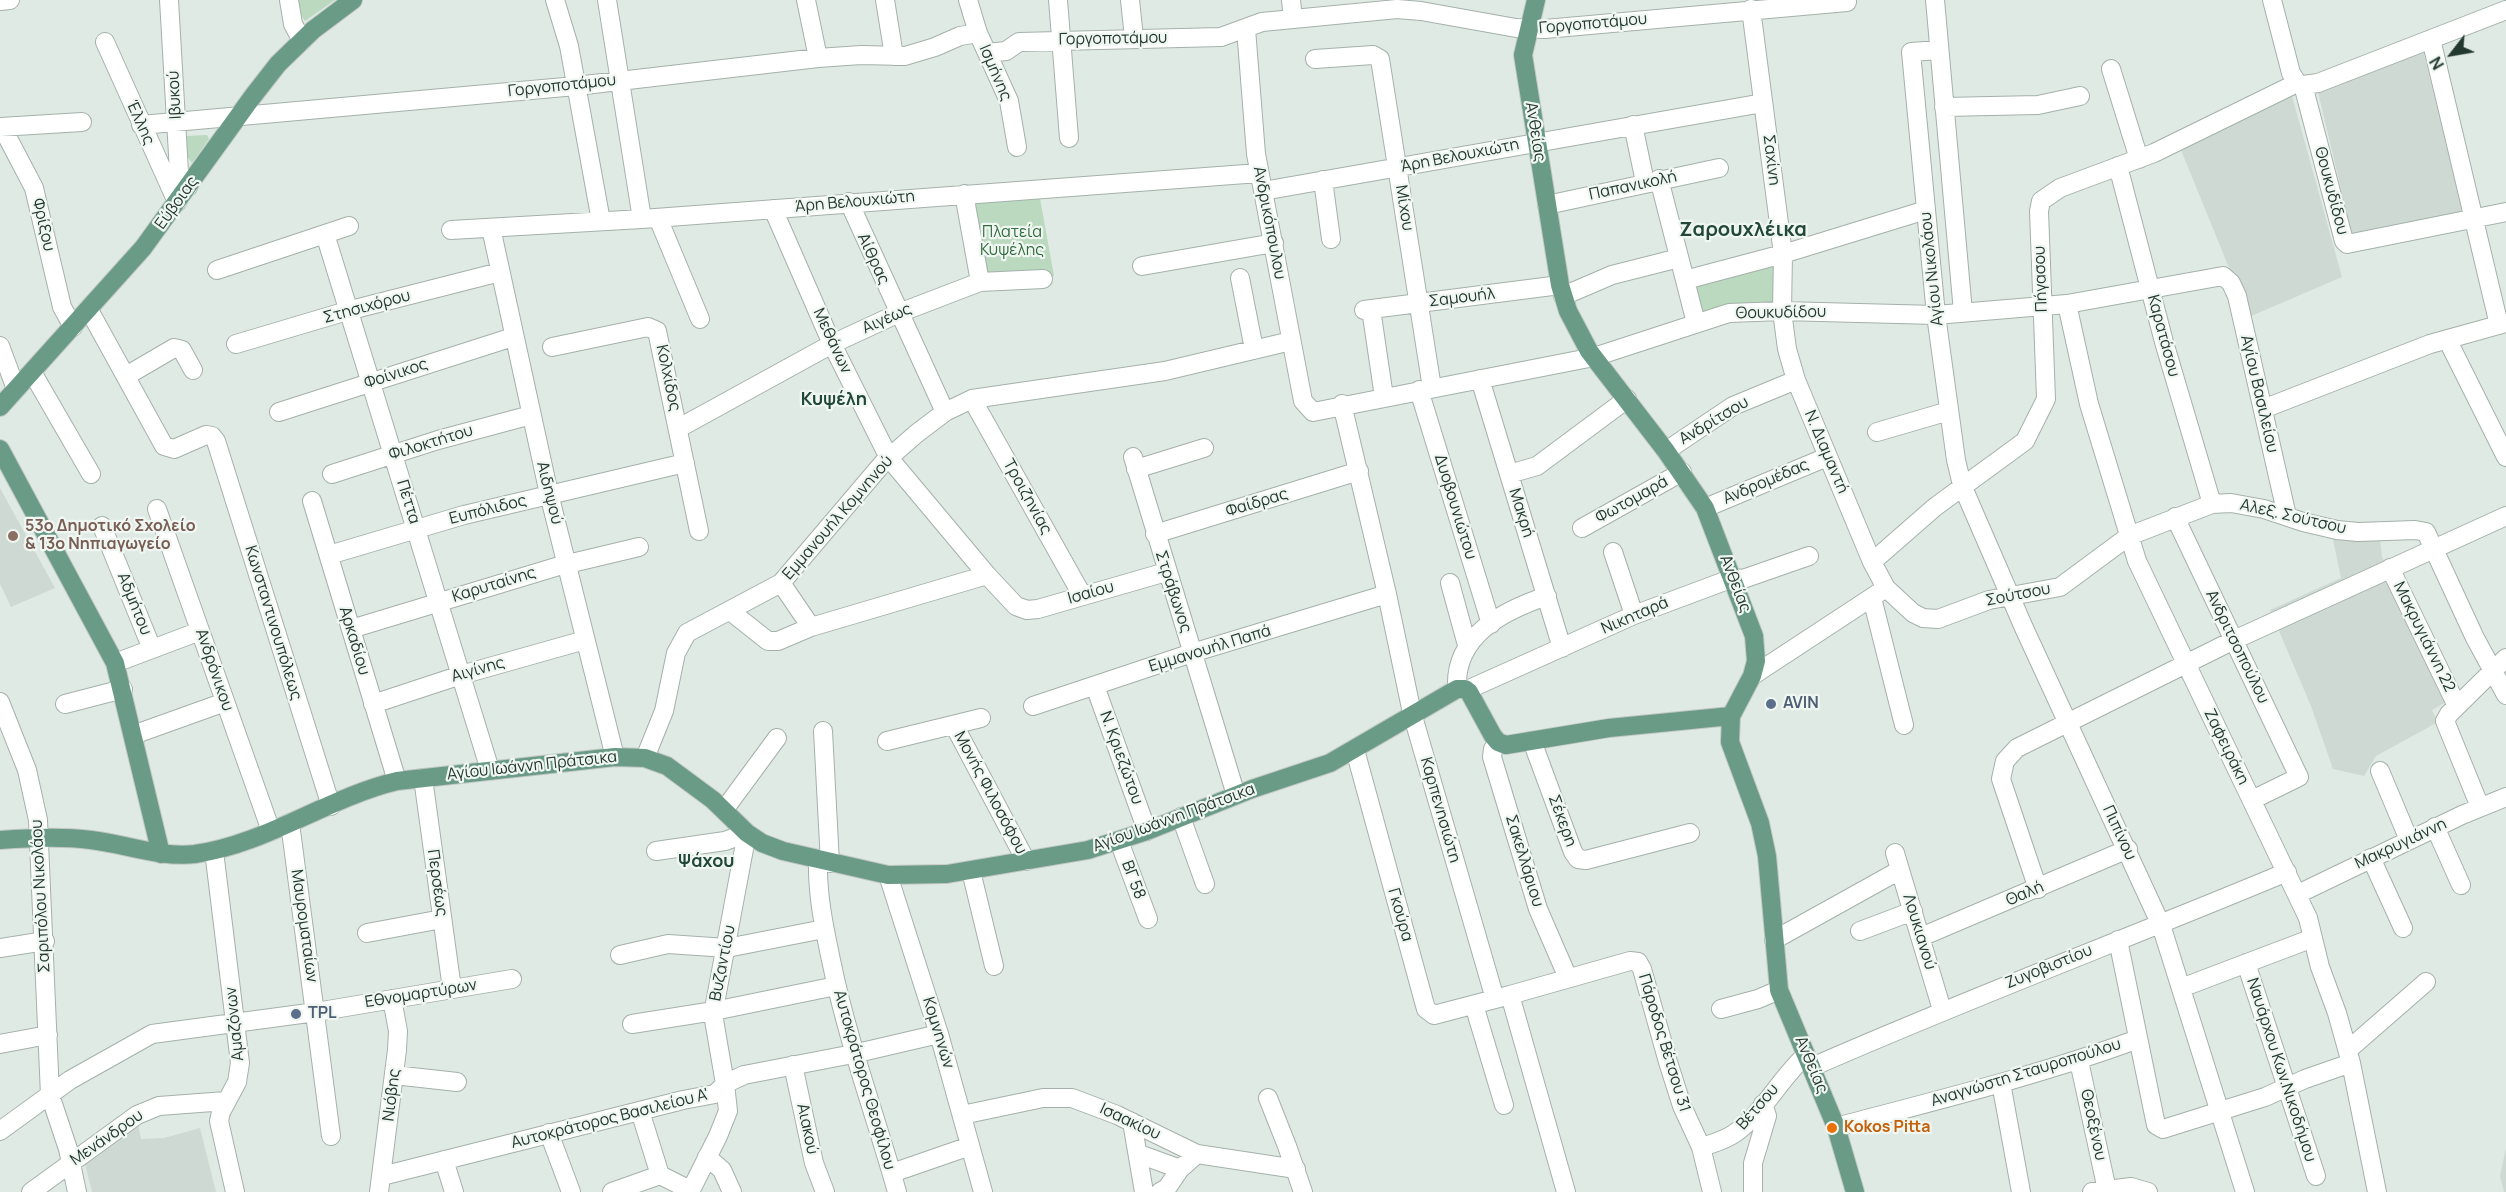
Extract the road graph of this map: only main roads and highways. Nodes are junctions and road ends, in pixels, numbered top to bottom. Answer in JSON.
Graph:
{"nodes":[{"id":1,"x":353,"y":0,"type":"edge"},
{"id":2,"x":1536,"y":0,"type":"edge"},
{"id":3,"x":0,"y":407,"type":"edge"},
{"id":4,"x":0,"y":449,"type":"edge"},
{"id":5,"x":1731,"y":716,"type":"junction"},
{"id":6,"x":0,"y":840,"type":"edge"},
{"id":7,"x":161,"y":854,"type":"junction"},
{"id":8,"x":1855,"y":1192,"type":"edge"}],
"edges":[{"from":1,"to":3,"type":"main road","name":"Εύβοιας"},
{"from":2,"to":5,"type":"main road","name":"Ανθείας"},
{"from":4,"to":7,"type":"main road"},
{"from":5,"to":7,"type":"main road","name":"Αγίου Ιωάννη Πράτσικα"},
{"from":5,"to":8,"type":"main road","name":"Ανθείας"},
{"from":6,"to":7,"type":"main road","name":"Αγίου Ιωάννη Πράτσικα"}]}
